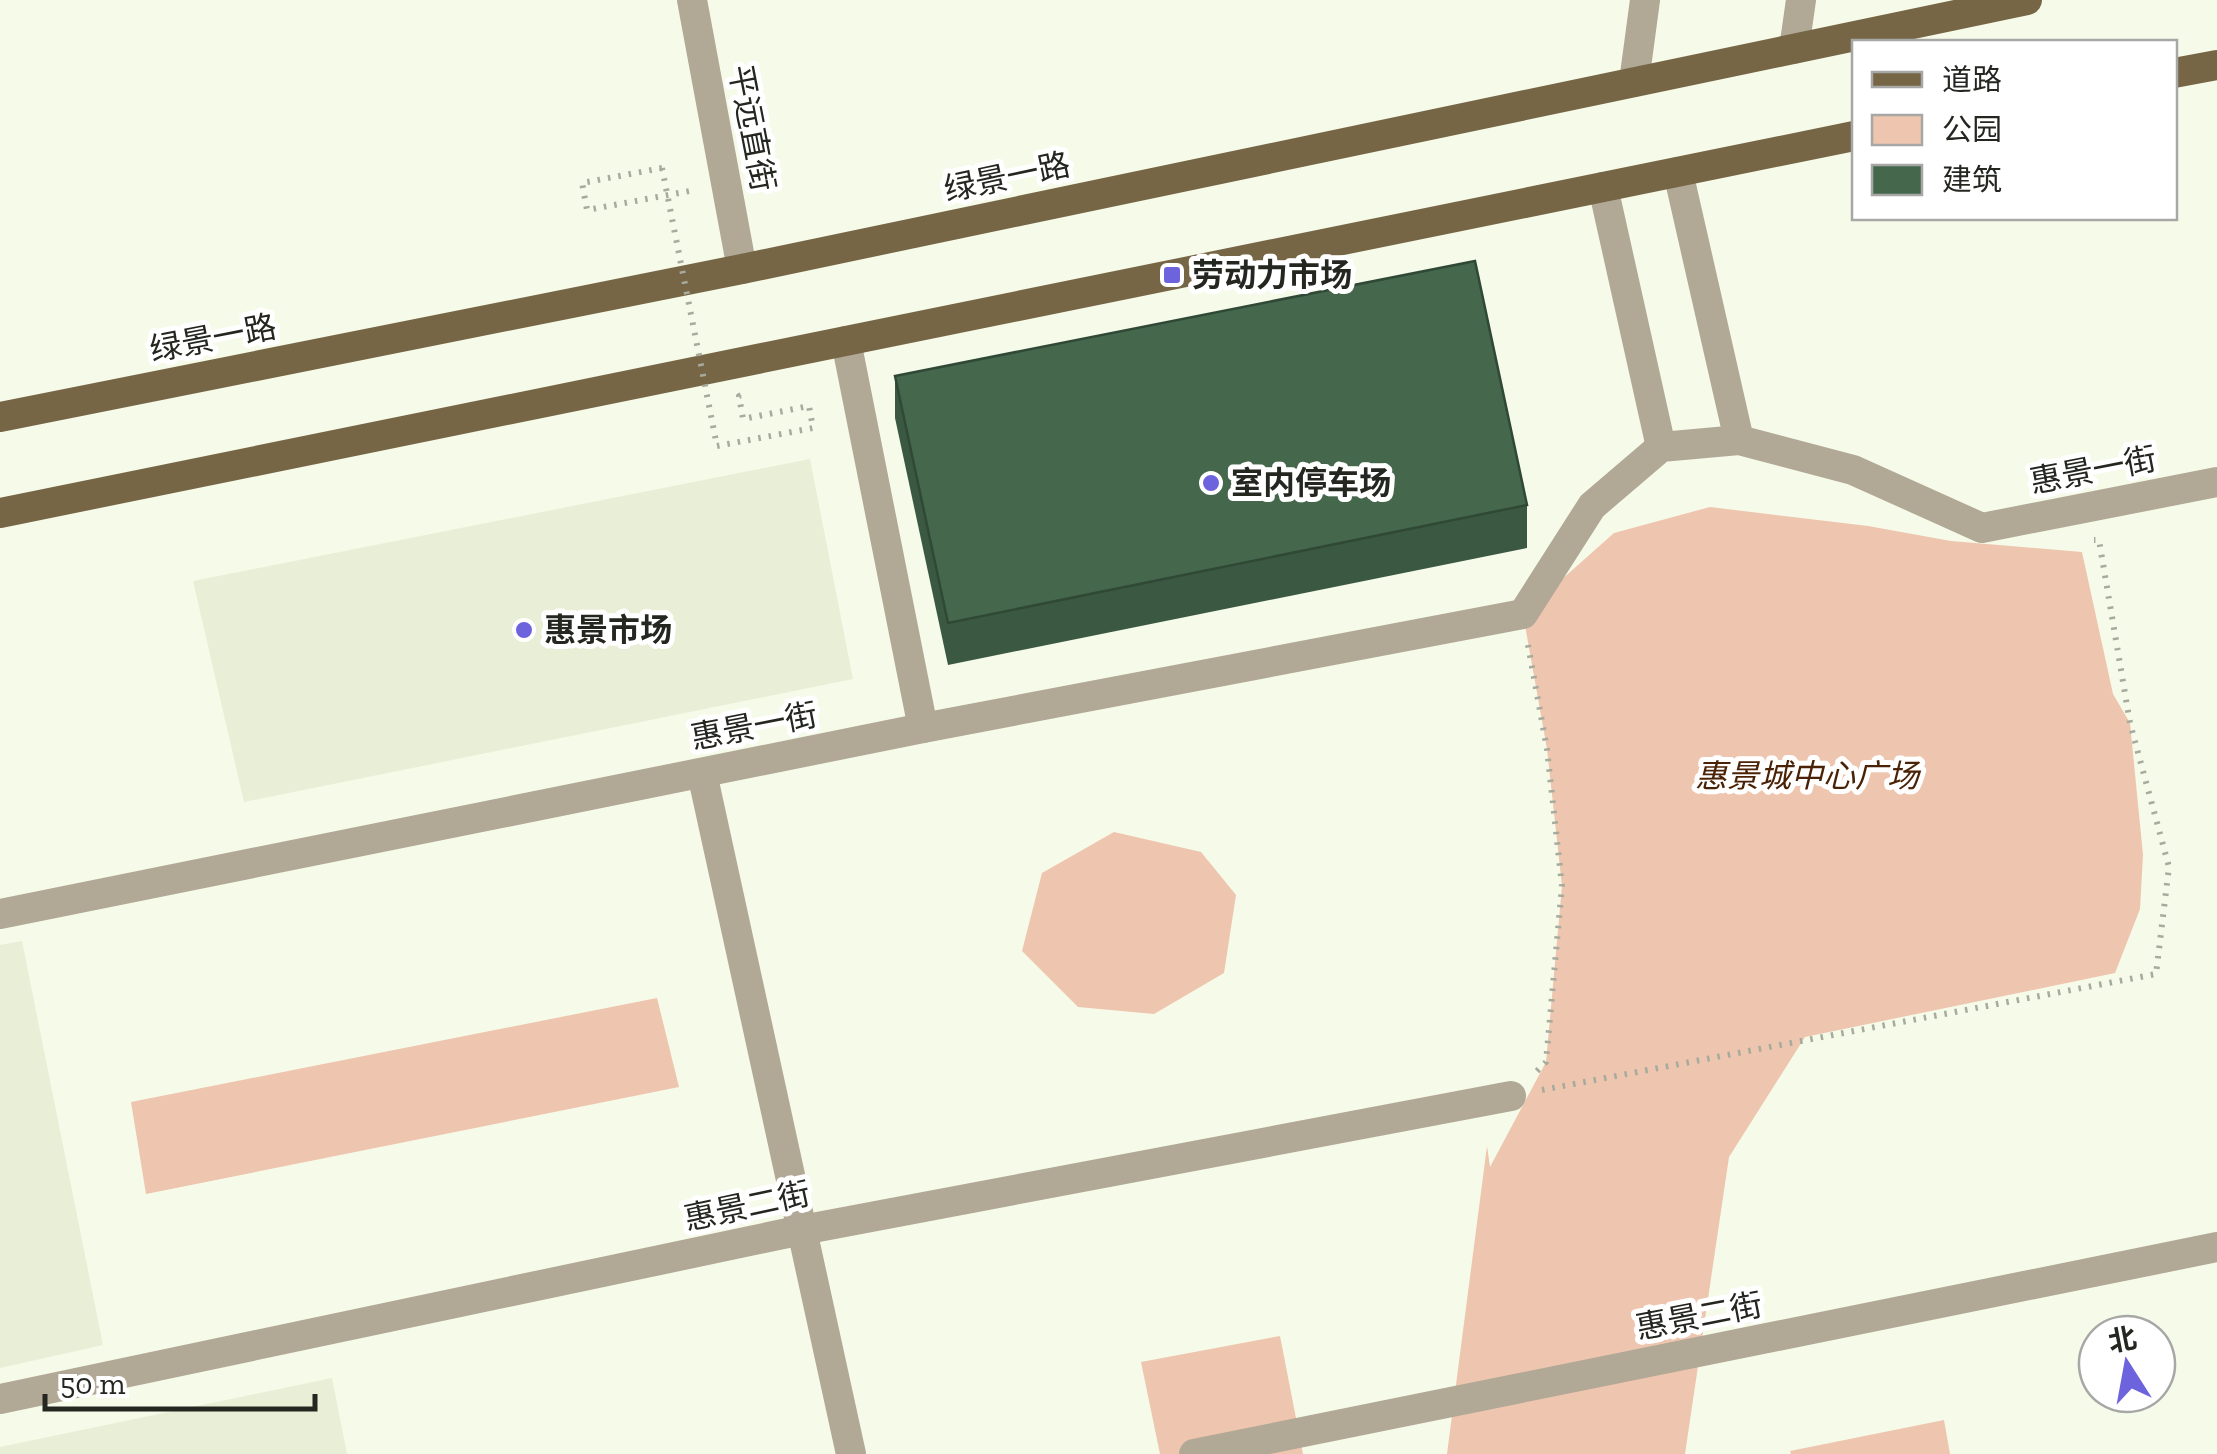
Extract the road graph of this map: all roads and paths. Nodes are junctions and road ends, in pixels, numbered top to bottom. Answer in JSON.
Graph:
{"nodes":[{"id":1,"x":692,"y":0,"type":"edge"},
{"id":2,"x":1645,"y":0,"type":"edge"},
{"id":3,"x":1800,"y":0,"type":"edge"},
{"id":4,"x":2027,"y":0,"type":"edge"},
{"id":5,"x":1794,"y":49,"type":"junction"},
{"id":6,"x":2217,"y":65,"type":"edge"},
{"id":7,"x":2177,"y":72,"type":"edge"},
{"id":8,"x":1634,"y":82,"type":"junction"},
{"id":9,"x":1852,"y":136,"type":"edge"},
{"id":10,"x":1678,"y":172,"type":"junction"},
{"id":11,"x":1604,"y":187,"type":"junction"},
{"id":12,"x":660,"y":197,"type":"dead end"},
{"id":13,"x":742,"y":268,"type":"junction"},
{"id":14,"x":846,"y":341,"type":"junction"},
{"id":15,"x":0,"y":417,"type":"edge"},
{"id":16,"x":742,"y":419,"type":"dead end"},
{"id":17,"x":1739,"y":440,"type":"junction"},
{"id":18,"x":1661,"y":447,"type":"junction"},
{"id":19,"x":2217,"y":482,"type":"edge"},
{"id":20,"x":0,"y":513,"type":"edge"},
{"id":21,"x":2080,"y":538,"type":"dead end"},
{"id":22,"x":1522,"y":614,"type":"junction"},
{"id":23,"x":923,"y":728,"type":"junction"},
{"id":24,"x":702,"y":773,"type":"junction"},
{"id":25,"x":0,"y":914,"type":"edge"},
{"id":26,"x":1511,"y":1096,"type":"junction"},
{"id":27,"x":802,"y":1230,"type":"junction"},
{"id":28,"x":2217,"y":1247,"type":"edge"},
{"id":29,"x":0,"y":1400,"type":"edge"},
{"id":30,"x":851,"y":1454,"type":"edge"},
{"id":31,"x":1194,"y":1454,"type":"edge"}],
"edges":[{"from":1,"to":13,"type":"street","name":"平远直街"},
{"from":2,"to":8,"type":"street"},
{"from":3,"to":5,"type":"street"},
{"from":4,"to":5,"type":"main road","name":"绿景一路"},
{"from":5,"to":8,"type":"main road","name":"绿景一路"},
{"from":6,"to":7,"type":"main road"},
{"from":8,"to":13,"type":"main road","name":"绿景一路"},
{"from":9,"to":10,"type":"main road"},
{"from":10,"to":11,"type":"main road"},
{"from":10,"to":17,"type":"street"},
{"from":11,"to":14,"type":"main road"},
{"from":11,"to":18,"type":"street"},
{"from":12,"to":16,"type":"path","bridge":true},
{"from":13,"to":15,"type":"main road","name":"绿景一路"},
{"from":14,"to":20,"type":"main road"},
{"from":14,"to":23,"type":"street"},
{"from":17,"to":18,"type":"street"},
{"from":17,"to":19,"type":"street","name":"惠景一街"},
{"from":18,"to":22,"type":"street"},
{"from":21,"to":26,"type":"path"},
{"from":22,"to":23,"type":"street","name":"惠景一街"},
{"from":22,"to":26,"type":"path"},
{"from":23,"to":24,"type":"street","name":"惠景一街"},
{"from":24,"to":25,"type":"street","name":"惠景一街"},
{"from":24,"to":27,"type":"street"},
{"from":26,"to":27,"type":"street","name":"惠景二街"},
{"from":27,"to":29,"type":"street","name":"惠景二街"},
{"from":27,"to":30,"type":"street"},
{"from":28,"to":31,"type":"street","name":"惠景二街"}]}
